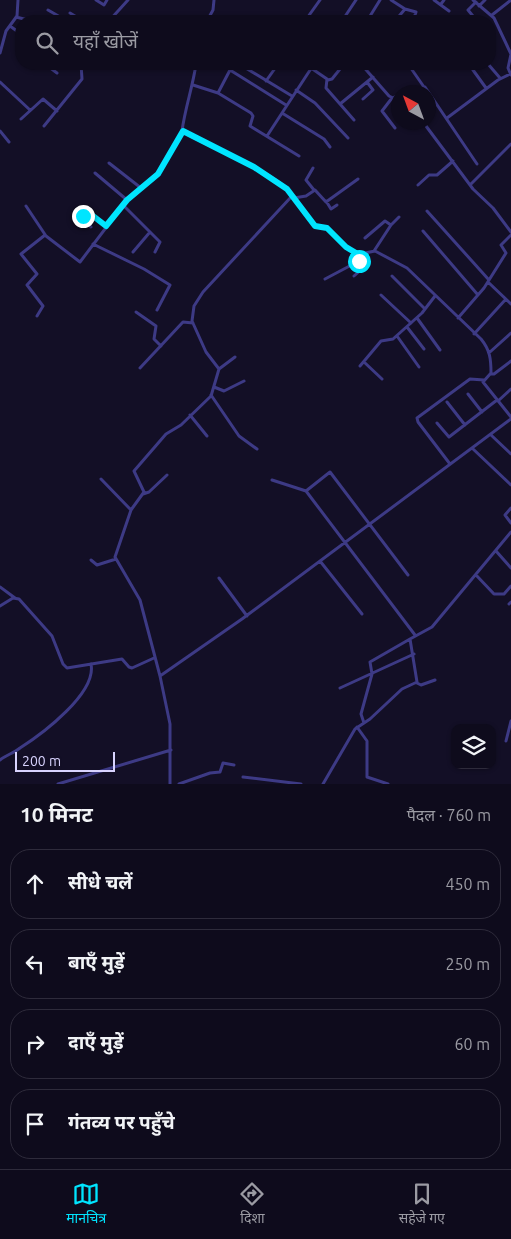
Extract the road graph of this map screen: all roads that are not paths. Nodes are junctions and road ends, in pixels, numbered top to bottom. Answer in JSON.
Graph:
{"nodes":[{"id":1,"x":18,"y":0,"type":"edge"},
{"id":2,"x":96,"y":0,"type":"edge"},
{"id":3,"x":108,"y":0,"type":"edge"},
{"id":4,"x":128,"y":0,"type":"edge"},
{"id":5,"x":214,"y":0,"type":"edge"},
{"id":6,"x":320,"y":0,"type":"edge"},
{"id":7,"x":356,"y":0,"type":"edge"},
{"id":8,"x":380,"y":0,"type":"edge"},
{"id":9,"x":391,"y":0,"type":"edge"},
{"id":10,"x":434,"y":0,"type":"edge"},
{"id":11,"x":444,"y":0,"type":"edge"},
{"id":12,"x":485,"y":0,"type":"edge"},
{"id":13,"x":511,"y":0,"type":"edge"},
{"id":14,"x":474,"y":1,"type":"edge"},
{"id":15,"x":440,"y":4,"type":"junction"},
{"id":16,"x":479,"y":6,"type":"junction"},
{"id":17,"x":405,"y":9,"type":"junction"},
{"id":18,"x":48,"y":10,"type":"dead end"},
{"id":19,"x":449,"y":11,"type":"dead end"},
{"id":20,"x":70,"y":13,"type":"dead end"},
{"id":21,"x":17,"y":15,"type":"edge"},
{"id":22,"x":57,"y":15,"type":"edge"},
{"id":23,"x":73,"y":15,"type":"edge"},
{"id":24,"x":114,"y":15,"type":"edge"},
{"id":25,"x":210,"y":15,"type":"edge"},
{"id":26,"x":309,"y":15,"type":"edge"},
{"id":27,"x":346,"y":15,"type":"edge"},
{"id":28,"x":371,"y":15,"type":"edge"},
{"id":29,"x":400,"y":15,"type":"edge"},
{"id":30,"x":415,"y":15,"type":"edge"},
{"id":31,"x":472,"y":15,"type":"edge"},
{"id":32,"x":491,"y":15,"type":"joint"},
{"id":33,"x":15,"y":20,"type":"edge"},
{"id":34,"x":496,"y":25,"type":"edge"},
{"id":35,"x":11,"y":26,"type":"junction"},
{"id":36,"x":15,"y":29,"type":"edge"},
{"id":37,"x":0,"y":53,"type":"edge"},
{"id":38,"x":53,"y":70,"type":"edge"},
{"id":39,"x":81,"y":70,"type":"edge"},
{"id":40,"x":195,"y":70,"type":"edge"},
{"id":41,"x":249,"y":70,"type":"edge"},
{"id":42,"x":274,"y":70,"type":"edge"},
{"id":43,"x":310,"y":70,"type":"edge"},
{"id":44,"x":314,"y":70,"type":"edge"},
{"id":45,"x":339,"y":70,"type":"edge"},
{"id":46,"x":367,"y":70,"type":"edge"},
{"id":47,"x":412,"y":70,"type":"edge"},
{"id":48,"x":473,"y":70,"type":"dead end"},
{"id":49,"x":493,"y":70,"type":"edge"},
{"id":50,"x":57,"y":73,"type":"dead end"},
{"id":51,"x":511,"y":74,"type":"edge"},
{"id":52,"x":373,"y":77,"type":"junction"},
{"id":53,"x":500,"y":78,"type":"junction"},
{"id":54,"x":328,"y":80,"type":"junction"},
{"id":55,"x":266,"y":81,"type":"junction"},
{"id":56,"x":0,"y":82,"type":"edge"},
{"id":57,"x":367,"y":82,"type":"junction"},
{"id":58,"x":193,"y":85,"type":"junction"},
{"id":59,"x":423,"y":85,"type":"edge"},
{"id":60,"x":486,"y":88,"type":"junction"},
{"id":61,"x":296,"y":90,"type":"junction"},
{"id":62,"x":218,"y":93,"type":"junction"},
{"id":63,"x":292,"y":96,"type":"junction"},
{"id":64,"x":391,"y":97,"type":"edge"},
{"id":65,"x":363,"y":99,"type":"dead end"},
{"id":66,"x":391,"y":102,"type":"edge"},
{"id":67,"x":436,"y":103,"type":"edge"},
{"id":68,"x":340,"y":104,"type":"junction"},
{"id":69,"x":286,"y":105,"type":"junction"},
{"id":70,"x":30,"y":110,"type":"junction"},
{"id":71,"x":57,"y":111,"type":"junction"},
{"id":72,"x":282,"y":113,"type":"junction"},
{"id":73,"x":447,"y":118,"type":"junction"},
{"id":74,"x":21,"y":119,"type":"dead end"},
{"id":75,"x":354,"y":120,"type":"dead end"},
{"id":76,"x":391,"y":123,"type":"edge"},
{"id":77,"x":44,"y":126,"type":"dead end"},
{"id":78,"x":429,"y":130,"type":"edge"},
{"id":79,"x":0,"y":131,"type":"edge"},
{"id":80,"x":183,"y":131,"type":"junction"},
{"id":81,"x":267,"y":136,"type":"junction"},
{"id":82,"x":348,"y":138,"type":"dead end"},
{"id":83,"x":9,"y":142,"type":"dead end"},
{"id":84,"x":511,"y":144,"type":"edge"},
{"id":85,"x":330,"y":147,"type":"dead end"},
{"id":86,"x":299,"y":156,"type":"dead end"},
{"id":87,"x":453,"y":162,"type":"junction"},
{"id":88,"x":109,"y":163,"type":"dead end"},
{"id":89,"x":477,"y":164,"type":"dead end"},
{"id":90,"x":313,"y":168,"type":"dead end"},
{"id":91,"x":95,"y":174,"type":"dead end"},
{"id":92,"x":358,"y":179,"type":"dead end"},
{"id":93,"x":418,"y":185,"type":"dead end"},
{"id":94,"x":470,"y":185,"type":"junction"},
{"id":95,"x":141,"y":188,"type":"junction"},
{"id":96,"x":314,"y":190,"type":"junction"},
{"id":97,"x":293,"y":197,"type":"junction"},
{"id":98,"x":127,"y":200,"type":"junction"},
{"id":99,"x":326,"y":201,"type":"junction"},
{"id":100,"x":124,"y":205,"type":"junction"},
{"id":101,"x":337,"y":205,"type":"dead end"},
{"id":102,"x":26,"y":206,"type":"dead end"},
{"id":103,"x":427,"y":211,"type":"dead end"},
{"id":104,"x":399,"y":217,"type":"dead end"},
{"id":105,"x":390,"y":225,"type":"junction"},
{"id":106,"x":106,"y":226,"type":"junction"},
{"id":107,"x":91,"y":227,"type":"dead end"},
{"id":108,"x":423,"y":231,"type":"dead end"},
{"id":109,"x":150,"y":232,"type":"junction"},
{"id":110,"x":511,"y":233,"type":"edge"},
{"id":111,"x":44,"y":234,"type":"junction"},
{"id":112,"x":365,"y":238,"type":"dead end"},
{"id":113,"x":93,"y":244,"type":"junction"},
{"id":114,"x":374,"y":251,"type":"junction"},
{"id":115,"x":133,"y":252,"type":"dead end"},
{"id":116,"x":155,"y":252,"type":"dead end"},
{"id":117,"x":356,"y":253,"type":"junction"},
{"id":118,"x":359,"y":261,"type":"junction"},
{"id":119,"x":354,"y":276,"type":"dead end"},
{"id":120,"x":392,"y":276,"type":"dead end"},
{"id":121,"x":325,"y":279,"type":"dead end"},
{"id":122,"x":488,"y":281,"type":"junction"},
{"id":123,"x":381,"y":295,"type":"dead end"},
{"id":124,"x":478,"y":295,"type":"junction"},
{"id":125,"x":435,"y":296,"type":"junction"},
{"id":126,"x":506,"y":299,"type":"junction"},
{"id":127,"x":511,"y":304,"type":"edge"},
{"id":128,"x":426,"y":309,"type":"junction"},
{"id":129,"x":157,"y":310,"type":"dead end"},
{"id":130,"x":136,"y":312,"type":"dead end"},
{"id":131,"x":37,"y":316,"type":"dead end"},
{"id":132,"x":417,"y":318,"type":"junction"},
{"id":133,"x":458,"y":318,"type":"junction"},
{"id":134,"x":193,"y":323,"type":"junction"},
{"id":135,"x":411,"y":323,"type":"junction"},
{"id":136,"x":407,"y":327,"type":"junction"},
{"id":137,"x":511,"y":333,"type":"edge"},
{"id":138,"x":474,"y":334,"type":"junction"},
{"id":139,"x":396,"y":336,"type":"junction"},
{"id":140,"x":161,"y":346,"type":"junction"},
{"id":141,"x":424,"y":350,"type":"dead end"},
{"id":142,"x":440,"y":350,"type":"dead end"},
{"id":143,"x":490,"y":352,"type":"junction"},
{"id":144,"x":236,"y":357,"type":"dead end"},
{"id":145,"x":511,"y":361,"type":"edge"},
{"id":146,"x":364,"y":362,"type":"junction"},
{"id":147,"x":360,"y":366,"type":"dead end"},
{"id":148,"x":419,"y":367,"type":"dead end"},
{"id":149,"x":140,"y":368,"type":"dead end"},
{"id":150,"x":219,"y":369,"type":"junction"},
{"id":151,"x":490,"y":374,"type":"junction"},
{"id":152,"x":382,"y":379,"type":"dead end"},
{"id":153,"x":484,"y":380,"type":"junction"},
{"id":154,"x":244,"y":381,"type":"dead end"},
{"id":155,"x":214,"y":387,"type":"junction"},
{"id":156,"x":511,"y":389,"type":"edge"},
{"id":157,"x":468,"y":394,"type":"dead end"},
{"id":158,"x":211,"y":395,"type":"junction"},
{"id":159,"x":497,"y":400,"type":"junction"},
{"id":160,"x":447,"y":402,"type":"dead end"},
{"id":161,"x":482,"y":412,"type":"junction"},
{"id":162,"x":190,"y":415,"type":"junction"},
{"id":163,"x":511,"y":418,"type":"edge"},
{"id":164,"x":437,"y":423,"type":"dead end"},
{"id":165,"x":465,"y":425,"type":"junction"},
{"id":166,"x":491,"y":435,"type":"junction"},
{"id":167,"x":207,"y":436,"type":"dead end"},
{"id":168,"x":472,"y":448,"type":"junction"},
{"id":169,"x":257,"y":450,"type":"dead end"},
{"id":170,"x":511,"y":454,"type":"edge"},
{"id":171,"x":450,"y":464,"type":"junction"},
{"id":172,"x":167,"y":475,"type":"dead end"},
{"id":173,"x":101,"y":479,"type":"dead end"},
{"id":174,"x":272,"y":480,"type":"dead end"},
{"id":175,"x":511,"y":485,"type":"edge"},
{"id":176,"x":306,"y":491,"type":"junction"},
{"id":177,"x":144,"y":494,"type":"junction"},
{"id":178,"x":511,"y":508,"type":"edge"},
{"id":179,"x":130,"y":510,"type":"junction"},
{"id":180,"x":511,"y":523,"type":"edge"},
{"id":181,"x":369,"y":525,"type":"junction"},
{"id":182,"x":511,"y":532,"type":"edge"},
{"id":183,"x":344,"y":543,"type":"junction"},
{"id":184,"x":496,"y":551,"type":"junction"},
{"id":185,"x":116,"y":559,"type":"junction"},
{"id":186,"x":90,"y":560,"type":"dead end"},
{"id":187,"x":320,"y":561,"type":"junction"},
{"id":188,"x":511,"y":568,"type":"edge"},
{"id":189,"x":408,"y":575,"type":"dead end"},
{"id":190,"x":476,"y":575,"type":"junction"},
{"id":191,"x":219,"y":578,"type":"dead end"},
{"id":192,"x":0,"y":586,"type":"edge"},
{"id":193,"x":511,"y":586,"type":"edge"},
{"id":194,"x":15,"y":598,"type":"junction"},
{"id":195,"x":0,"y":606,"type":"edge"},
{"id":196,"x":362,"y":614,"type":"dead end"},
{"id":197,"x":247,"y":616,"type":"junction"},
{"id":198,"x":416,"y":634,"type":"junction"},
{"id":199,"x":410,"y":639,"type":"junction"},
{"id":200,"x":414,"y":654,"type":"junction"},
{"id":201,"x":154,"y":658,"type":"junction"},
{"id":202,"x":91,"y":664,"type":"junction"},
{"id":203,"x":372,"y":674,"type":"junction"},
{"id":204,"x":160,"y":676,"type":"junction"},
{"id":205,"x":435,"y":680,"type":"dead end"},
{"id":206,"x":417,"y":683,"type":"junction"},
{"id":207,"x":340,"y":688,"type":"dead end"},
{"id":208,"x":511,"y":721,"type":"edge"},
{"id":209,"x":364,"y":723,"type":"junction"},
{"id":210,"x":357,"y":727,"type":"junction"},
{"id":211,"x":506,"y":741,"type":"dead end"},
{"id":212,"x":171,"y":750,"type":"junction"},
{"id":213,"x":0,"y":760,"type":"edge"},
{"id":214,"x":234,"y":765,"type":"dead end"},
{"id":215,"x":243,"y":777,"type":"dead end"},
{"id":216,"x":267,"y":782,"type":"edge"},
{"id":217,"x":58,"y":784,"type":"edge"},
{"id":218,"x":170,"y":784,"type":"edge"},
{"id":219,"x":179,"y":784,"type":"edge"},
{"id":220,"x":301,"y":784,"type":"edge"},
{"id":221,"x":323,"y":784,"type":"edge"},
{"id":222,"x":388,"y":784,"type":"edge"}],
"edges":[{"from":1,"to":21,"type":"street"},
{"from":2,"to":3,"type":"street"},
{"from":4,"to":24,"type":"street"},
{"from":5,"to":25,"type":"street"},
{"from":6,"to":26,"type":"street"},
{"from":7,"to":27,"type":"street"},
{"from":8,"to":28,"type":"street"},
{"from":9,"to":17,"type":"street"},
{"from":10,"to":15,"type":"street"},
{"from":11,"to":15,"type":"street"},
{"from":12,"to":16,"type":"street"},
{"from":13,"to":32,"type":"street"},
{"from":14,"to":16,"type":"street"},
{"from":14,"to":31,"type":"street"},
{"from":15,"to":19,"type":"street"},
{"from":16,"to":32,"type":"street"},
{"from":17,"to":29,"type":"street"},
{"from":17,"to":30,"type":"street"},
{"from":18,"to":22,"type":"street"},
{"from":20,"to":23,"type":"street"},
{"from":33,"to":35,"type":"street"},
{"from":34,"to":51,"type":"street"},
{"from":35,"to":36,"type":"street"},
{"from":35,"to":37,"type":"street"},
{"from":38,"to":50,"type":"street"},
{"from":39,"to":71,"type":"street"},
{"from":40,"to":58,"type":"street"},
{"from":41,"to":55,"type":"street"},
{"from":42,"to":55,"type":"street"},
{"from":43,"to":61,"type":"street"},
{"from":44,"to":54,"type":"street"},
{"from":45,"to":54,"type":"street"},
{"from":46,"to":52,"type":"street"},
{"from":47,"to":59,"type":"street"},
{"from":48,"to":60,"type":"street"},
{"from":49,"to":53,"type":"street"},
{"from":51,"to":53,"type":"street"},
{"from":52,"to":57,"type":"street"},
{"from":52,"to":64,"type":"street"},
{"from":53,"to":60,"type":"street"},
{"from":54,"to":68,"type":"street"},
{"from":55,"to":63,"type":"street"},
{"from":56,"to":70,"type":"street"},
{"from":57,"to":65,"type":"street"},
{"from":57,"to":68,"type":"street"},
{"from":58,"to":62,"type":"street"},
{"from":58,"to":80,"type":"street"},
{"from":60,"to":73,"type":"street"},
{"from":61,"to":63,"type":"street"},
{"from":61,"to":82,"type":"street"},
{"from":62,"to":69,"type":"street"},
{"from":62,"to":81,"type":"street"},
{"from":63,"to":69,"type":"street"},
{"from":66,"to":76,"type":"street"},
{"from":67,"to":73,"type":"street"},
{"from":68,"to":75,"type":"street"},
{"from":69,"to":72,"type":"street"},
{"from":70,"to":71,"type":"street"},
{"from":70,"to":74,"type":"street"},
{"from":71,"to":77,"type":"street"},
{"from":72,"to":81,"type":"street"},
{"from":72,"to":85,"type":"street"},
{"from":73,"to":89,"type":"street"},
{"from":78,"to":87,"type":"street"},
{"from":79,"to":83,"type":"street"},
{"from":80,"to":95,"type":"street"},
{"from":80,"to":97,"type":"street"},
{"from":81,"to":86,"type":"street"},
{"from":84,"to":94,"type":"street"},
{"from":87,"to":93,"type":"street"},
{"from":87,"to":94,"type":"street"},
{"from":88,"to":95,"type":"street"},
{"from":90,"to":96,"type":"street"},
{"from":91,"to":98,"type":"street"},
{"from":92,"to":99,"type":"street"},
{"from":94,"to":110,"type":"street"},
{"from":95,"to":98,"type":"street"},
{"from":96,"to":97,"type":"street"},
{"from":96,"to":99,"type":"street"},
{"from":97,"to":117,"type":"street"},
{"from":97,"to":134,"type":"street"},
{"from":98,"to":100,"type":"street"},
{"from":99,"to":101,"type":"street"},
{"from":100,"to":106,"type":"street"},
{"from":100,"to":109,"type":"street"},
{"from":102,"to":111,"type":"street"},
{"from":103,"to":122,"type":"street"},
{"from":104,"to":105,"type":"street"},
{"from":105,"to":112,"type":"street"},
{"from":105,"to":114,"type":"street"},
{"from":106,"to":107,"type":"street"},
{"from":106,"to":113,"type":"street"},
{"from":108,"to":124,"type":"street"},
{"from":109,"to":115,"type":"street"},
{"from":109,"to":116,"type":"street"},
{"from":110,"to":122,"type":"street"},
{"from":111,"to":113,"type":"street"},
{"from":111,"to":131,"type":"street"},
{"from":113,"to":129,"type":"street"},
{"from":114,"to":117,"type":"street"},
{"from":114,"to":125,"type":"street"},
{"from":117,"to":118,"type":"street"},
{"from":118,"to":119,"type":"street"},
{"from":118,"to":121,"type":"street"},
{"from":120,"to":128,"type":"street"},
{"from":122,"to":124,"type":"street"},
{"from":122,"to":126,"type":"street"},
{"from":123,"to":135,"type":"street"},
{"from":124,"to":133,"type":"street"},
{"from":125,"to":128,"type":"street"},
{"from":125,"to":133,"type":"street"},
{"from":126,"to":127,"type":"street"},
{"from":126,"to":138,"type":"street"},
{"from":128,"to":132,"type":"street"},
{"from":130,"to":140,"type":"street"},
{"from":132,"to":135,"type":"street"},
{"from":132,"to":142,"type":"street"},
{"from":133,"to":138,"type":"street"},
{"from":134,"to":140,"type":"street"},
{"from":134,"to":150,"type":"street"},
{"from":135,"to":136,"type":"street"},
{"from":136,"to":139,"type":"street"},
{"from":136,"to":141,"type":"street"},
{"from":137,"to":143,"type":"street"},
{"from":138,"to":143,"type":"street"},
{"from":139,"to":146,"type":"street"},
{"from":139,"to":148,"type":"street"},
{"from":140,"to":149,"type":"street"},
{"from":143,"to":151,"type":"street"},
{"from":144,"to":150,"type":"street"},
{"from":145,"to":151,"type":"street"},
{"from":146,"to":147,"type":"street"},
{"from":146,"to":152,"type":"street"},
{"from":150,"to":155,"type":"street"},
{"from":151,"to":153,"type":"street"},
{"from":153,"to":159,"type":"street"},
{"from":153,"to":171,"type":"street"},
{"from":154,"to":155,"type":"street"},
{"from":155,"to":158,"type":"street"},
{"from":156,"to":159,"type":"street"},
{"from":157,"to":161,"type":"street"},
{"from":158,"to":162,"type":"street"},
{"from":158,"to":169,"type":"street"},
{"from":159,"to":161,"type":"street"},
{"from":159,"to":163,"type":"street"},
{"from":160,"to":165,"type":"street"},
{"from":161,"to":165,"type":"street"},
{"from":162,"to":167,"type":"street"},
{"from":162,"to":177,"type":"street"},
{"from":163,"to":166,"type":"street"},
{"from":164,"to":165,"type":"street"},
{"from":166,"to":168,"type":"street"},
{"from":166,"to":170,"type":"street"},
{"from":168,"to":171,"type":"street"},
{"from":168,"to":175,"type":"street"},
{"from":171,"to":181,"type":"street"},
{"from":172,"to":177,"type":"street"},
{"from":173,"to":179,"type":"street"},
{"from":174,"to":176,"type":"street"},
{"from":176,"to":181,"type":"street"},
{"from":176,"to":183,"type":"street"},
{"from":177,"to":179,"type":"street"},
{"from":178,"to":180,"type":"street"},
{"from":179,"to":185,"type":"street"},
{"from":181,"to":183,"type":"street"},
{"from":181,"to":189,"type":"street"},
{"from":182,"to":184,"type":"street"},
{"from":183,"to":187,"type":"street"},
{"from":183,"to":198,"type":"street"},
{"from":184,"to":188,"type":"street"},
{"from":184,"to":190,"type":"street"},
{"from":185,"to":186,"type":"street"},
{"from":185,"to":201,"type":"street"},
{"from":187,"to":196,"type":"street"},
{"from":187,"to":197,"type":"street"},
{"from":190,"to":193,"type":"street"},
{"from":190,"to":198,"type":"street"},
{"from":191,"to":197,"type":"street"},
{"from":192,"to":194,"type":"street"},
{"from":194,"to":195,"type":"street"},
{"from":194,"to":202,"type":"street"},
{"from":197,"to":204,"type":"street"},
{"from":198,"to":199,"type":"street"},
{"from":199,"to":200,"type":"street"},
{"from":199,"to":203,"type":"street"},
{"from":200,"to":203,"type":"street"},
{"from":200,"to":206,"type":"street"},
{"from":201,"to":202,"type":"street"},
{"from":201,"to":204,"type":"street"},
{"from":202,"to":213,"type":"street"},
{"from":203,"to":207,"type":"street"},
{"from":203,"to":209,"type":"street"},
{"from":204,"to":212,"type":"street"},
{"from":205,"to":206,"type":"street"},
{"from":206,"to":209,"type":"street"},
{"from":208,"to":211,"type":"street"},
{"from":209,"to":210,"type":"street"},
{"from":210,"to":221,"type":"street"},
{"from":210,"to":222,"type":"street"},
{"from":212,"to":217,"type":"street"},
{"from":212,"to":218,"type":"street"},
{"from":214,"to":219,"type":"street"},
{"from":215,"to":216,"type":"street"},
{"from":216,"to":220,"type":"street"}]}
